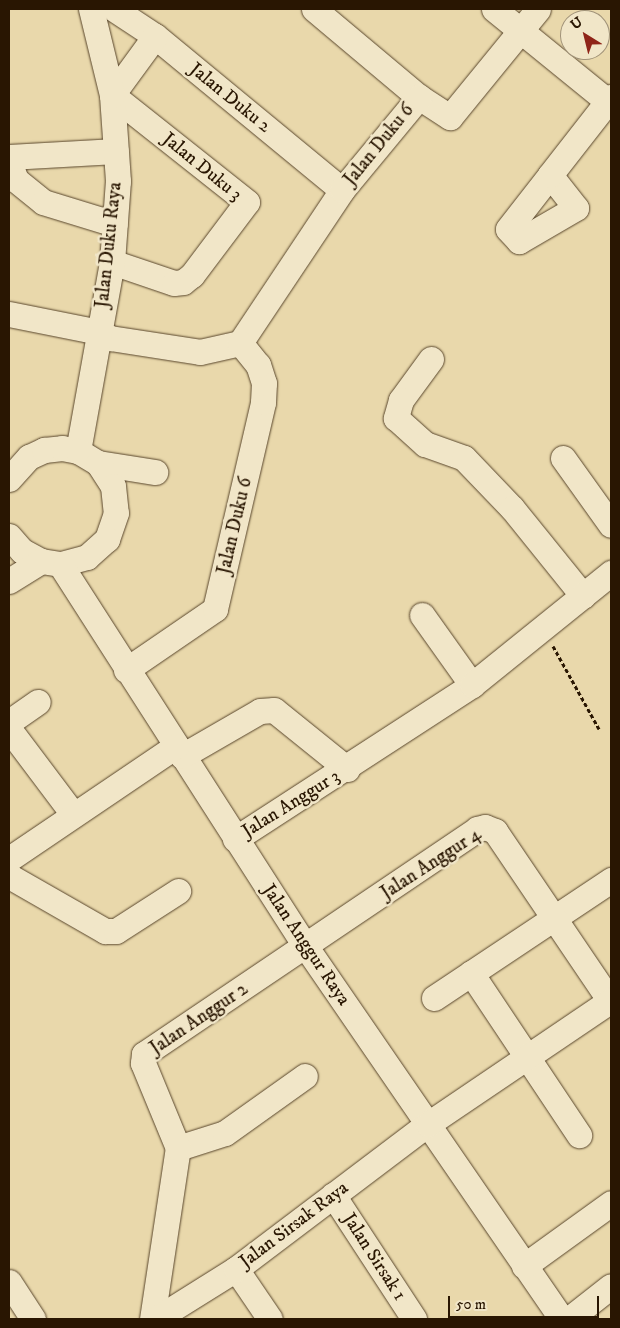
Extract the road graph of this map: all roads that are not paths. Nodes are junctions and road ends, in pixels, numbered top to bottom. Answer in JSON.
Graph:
{"nodes":[{"id":1,"x":92,"y":9,"type":"edge"},
{"id":2,"x":114,"y":9,"type":"edge"},
{"id":3,"x":314,"y":9,"type":"edge"},
{"id":4,"x":494,"y":9,"type":"edge"},
{"id":5,"x":538,"y":9,"type":"edge"},
{"id":6,"x":520,"y":29,"type":"junction"},
{"id":7,"x":154,"y":36,"type":"junction"},
{"id":8,"x":112,"y":95,"type":"junction"},
{"id":9,"x":419,"y":97,"type":"junction"},
{"id":10,"x":610,"y":101,"type":"edge"},
{"id":11,"x":116,"y":152,"type":"junction"},
{"id":12,"x":9,"y":157,"type":"edge"},
{"id":13,"x":9,"y":161,"type":"edge"},
{"id":14,"x":550,"y":175,"type":"dead end"},
{"id":15,"x":342,"y":190,"type":"junction"},
{"id":16,"x":115,"y":224,"type":"junction"},
{"id":17,"x":112,"y":262,"type":"junction"},
{"id":18,"x":9,"y":314,"type":"edge"},
{"id":19,"x":105,"y":335,"type":"junction"},
{"id":20,"x":240,"y":343,"type":"junction"},
{"id":21,"x":431,"y":359,"type":"dead end"},
{"id":22,"x":19,"y":456,"type":"edge"},
{"id":23,"x":88,"y":457,"type":"junction"},
{"id":24,"x":563,"y":458,"type":"dead end"},
{"id":25,"x":155,"y":472,"type":"dead end"},
{"id":26,"x":9,"y":479,"type":"edge"},
{"id":27,"x":611,"y":525,"type":"edge"},
{"id":28,"x":9,"y":536,"type":"edge"},
{"id":29,"x":51,"y":563,"type":"junction"},
{"id":30,"x":611,"y":573,"type":"edge"},
{"id":31,"x":9,"y":581,"type":"edge"},
{"id":32,"x":583,"y":596,"type":"junction"},
{"id":33,"x":422,"y":615,"type":"dead end"},
{"id":34,"x":126,"y":670,"type":"junction"},
{"id":35,"x":472,"y":685,"type":"junction"},
{"id":36,"x":38,"y":702,"type":"dead end"},
{"id":37,"x":9,"y":722,"type":"edge"},
{"id":38,"x":9,"y":729,"type":"edge"},
{"id":39,"x":179,"y":751,"type":"junction"},
{"id":40,"x":347,"y":769,"type":"junction"},
{"id":41,"x":73,"y":814,"type":"junction"},
{"id":42,"x":236,"y":839,"type":"junction"},
{"id":43,"x":9,"y":859,"type":"edge"},
{"id":44,"x":9,"y":876,"type":"edge"},
{"id":45,"x":611,"y":880,"type":"edge"},
{"id":46,"x":178,"y":891,"type":"dead end"},
{"id":47,"x":554,"y":917,"type":"junction"},
{"id":48,"x":306,"y":947,"type":"junction"},
{"id":49,"x":470,"y":974,"type":"junction"},
{"id":50,"x":434,"y":998,"type":"dead end"},
{"id":51,"x":610,"y":1000,"type":"edge"},
{"id":52,"x":527,"y":1056,"type":"junction"},
{"id":53,"x":305,"y":1076,"type":"dead end"},
{"id":54,"x":428,"y":1124,"type":"junction"},
{"id":55,"x":578,"y":1135,"type":"dead end"},
{"id":56,"x":178,"y":1148,"type":"junction"},
{"id":57,"x":333,"y":1195,"type":"junction"},
{"id":58,"x":609,"y":1210,"type":"edge"},
{"id":59,"x":524,"y":1266,"type":"junction"},
{"id":60,"x":236,"y":1269,"type":"junction"},
{"id":61,"x":9,"y":1282,"type":"edge"},
{"id":62,"x":611,"y":1286,"type":"edge"},
{"id":63,"x":33,"y":1319,"type":"edge"},
{"id":64,"x":152,"y":1319,"type":"edge"},
{"id":65,"x":156,"y":1319,"type":"edge"},
{"id":66,"x":270,"y":1319,"type":"edge"},
{"id":67,"x":414,"y":1319,"type":"edge"},
{"id":68,"x":562,"y":1319,"type":"edge"},
{"id":69,"x":569,"y":1319,"type":"edge"}],
"edges":[{"from":1,"to":8,"type":"street","name":"Jalan Duku Raya"},
{"from":2,"to":7,"type":"street","name":"Jalan Duku 2"},
{"from":3,"to":9,"type":"street"},
{"from":4,"to":6,"type":"street"},
{"from":5,"to":6,"type":"street"},
{"from":6,"to":9,"type":"street"},
{"from":6,"to":10,"type":"street"},
{"from":7,"to":8,"type":"street"},
{"from":7,"to":15,"type":"street","name":"Jalan Duku 2"},
{"from":8,"to":11,"type":"street","name":"Jalan Duku Raya"},
{"from":8,"to":17,"type":"street","name":"Jalan Duku 3"},
{"from":9,"to":15,"type":"street","name":"Jalan Duku 6"},
{"from":10,"to":14,"type":"street"},
{"from":11,"to":12,"type":"street"},
{"from":11,"to":16,"type":"street","name":"Jalan Duku Raya"},
{"from":13,"to":16,"type":"street"},
{"from":15,"to":20,"type":"street","name":"Jalan Duku 6"},
{"from":16,"to":17,"type":"street","name":"Jalan Duku Raya"},
{"from":17,"to":19,"type":"street","name":"Jalan Duku Raya"},
{"from":18,"to":19,"type":"street"},
{"from":19,"to":20,"type":"street"},
{"from":19,"to":23,"type":"street","name":"Jalan Duku Raya"},
{"from":20,"to":34,"type":"street","name":"Jalan Duku 6"},
{"from":21,"to":32,"type":"street"},
{"from":22,"to":23,"type":"street"},
{"from":22,"to":26,"type":"street"},
{"from":23,"to":25,"type":"street"},
{"from":23,"to":29,"type":"street"},
{"from":24,"to":27,"type":"street"},
{"from":28,"to":29,"type":"street","name":"Jalan Anggur Raya"},
{"from":29,"to":31,"type":"street"},
{"from":29,"to":34,"type":"street","name":"Jalan Anggur Raya"},
{"from":30,"to":32,"type":"street","name":"Jalan Anggur 3"},
{"from":32,"to":35,"type":"street","name":"Jalan Anggur 3"},
{"from":33,"to":35,"type":"street"},
{"from":34,"to":39,"type":"street","name":"Jalan Anggur Raya"},
{"from":35,"to":40,"type":"street","name":"Jalan Anggur 3"},
{"from":36,"to":37,"type":"street"},
{"from":38,"to":41,"type":"street"},
{"from":39,"to":40,"type":"street","name":"Jalan Anggur 3"},
{"from":39,"to":41,"type":"street","name":"Jalan Anggur 3"},
{"from":39,"to":42,"type":"street","name":"Jalan Anggur Raya"},
{"from":40,"to":42,"type":"street","name":"Jalan Anggur 3"},
{"from":41,"to":43,"type":"street","name":"Jalan Anggur 3"},
{"from":42,"to":48,"type":"street","name":"Jalan Anggur Raya"},
{"from":44,"to":46,"type":"street"},
{"from":45,"to":47,"type":"street"},
{"from":47,"to":48,"type":"street","name":"Jalan Anggur 4"},
{"from":47,"to":49,"type":"street"},
{"from":47,"to":51,"type":"street","name":"Jalan Anggur 4"},
{"from":48,"to":54,"type":"street","name":"Jalan Anggur Raya"},
{"from":48,"to":56,"type":"street","name":"Jalan Anggur 2"},
{"from":49,"to":50,"type":"street"},
{"from":49,"to":52,"type":"street"},
{"from":51,"to":52,"type":"street","name":"Jalan Anggur 4"},
{"from":52,"to":54,"type":"street","name":"Jalan Anggur 4"},
{"from":52,"to":55,"type":"street"},
{"from":53,"to":56,"type":"street"},
{"from":54,"to":57,"type":"street","name":"Jalan Sirsak Raya"},
{"from":54,"to":59,"type":"street","name":"Jalan Anggur Raya"},
{"from":56,"to":64,"type":"street"},
{"from":57,"to":60,"type":"street","name":"Jalan Sirsak Raya"},
{"from":57,"to":67,"type":"street","name":"Jalan Sirsak 1"},
{"from":58,"to":59,"type":"street"},
{"from":59,"to":68,"type":"street","name":"Jalan Anggur Raya"},
{"from":60,"to":65,"type":"street","name":"Jalan Sirsak Raya"},
{"from":60,"to":66,"type":"street"},
{"from":61,"to":63,"type":"street"},
{"from":62,"to":69,"type":"street"}]}
